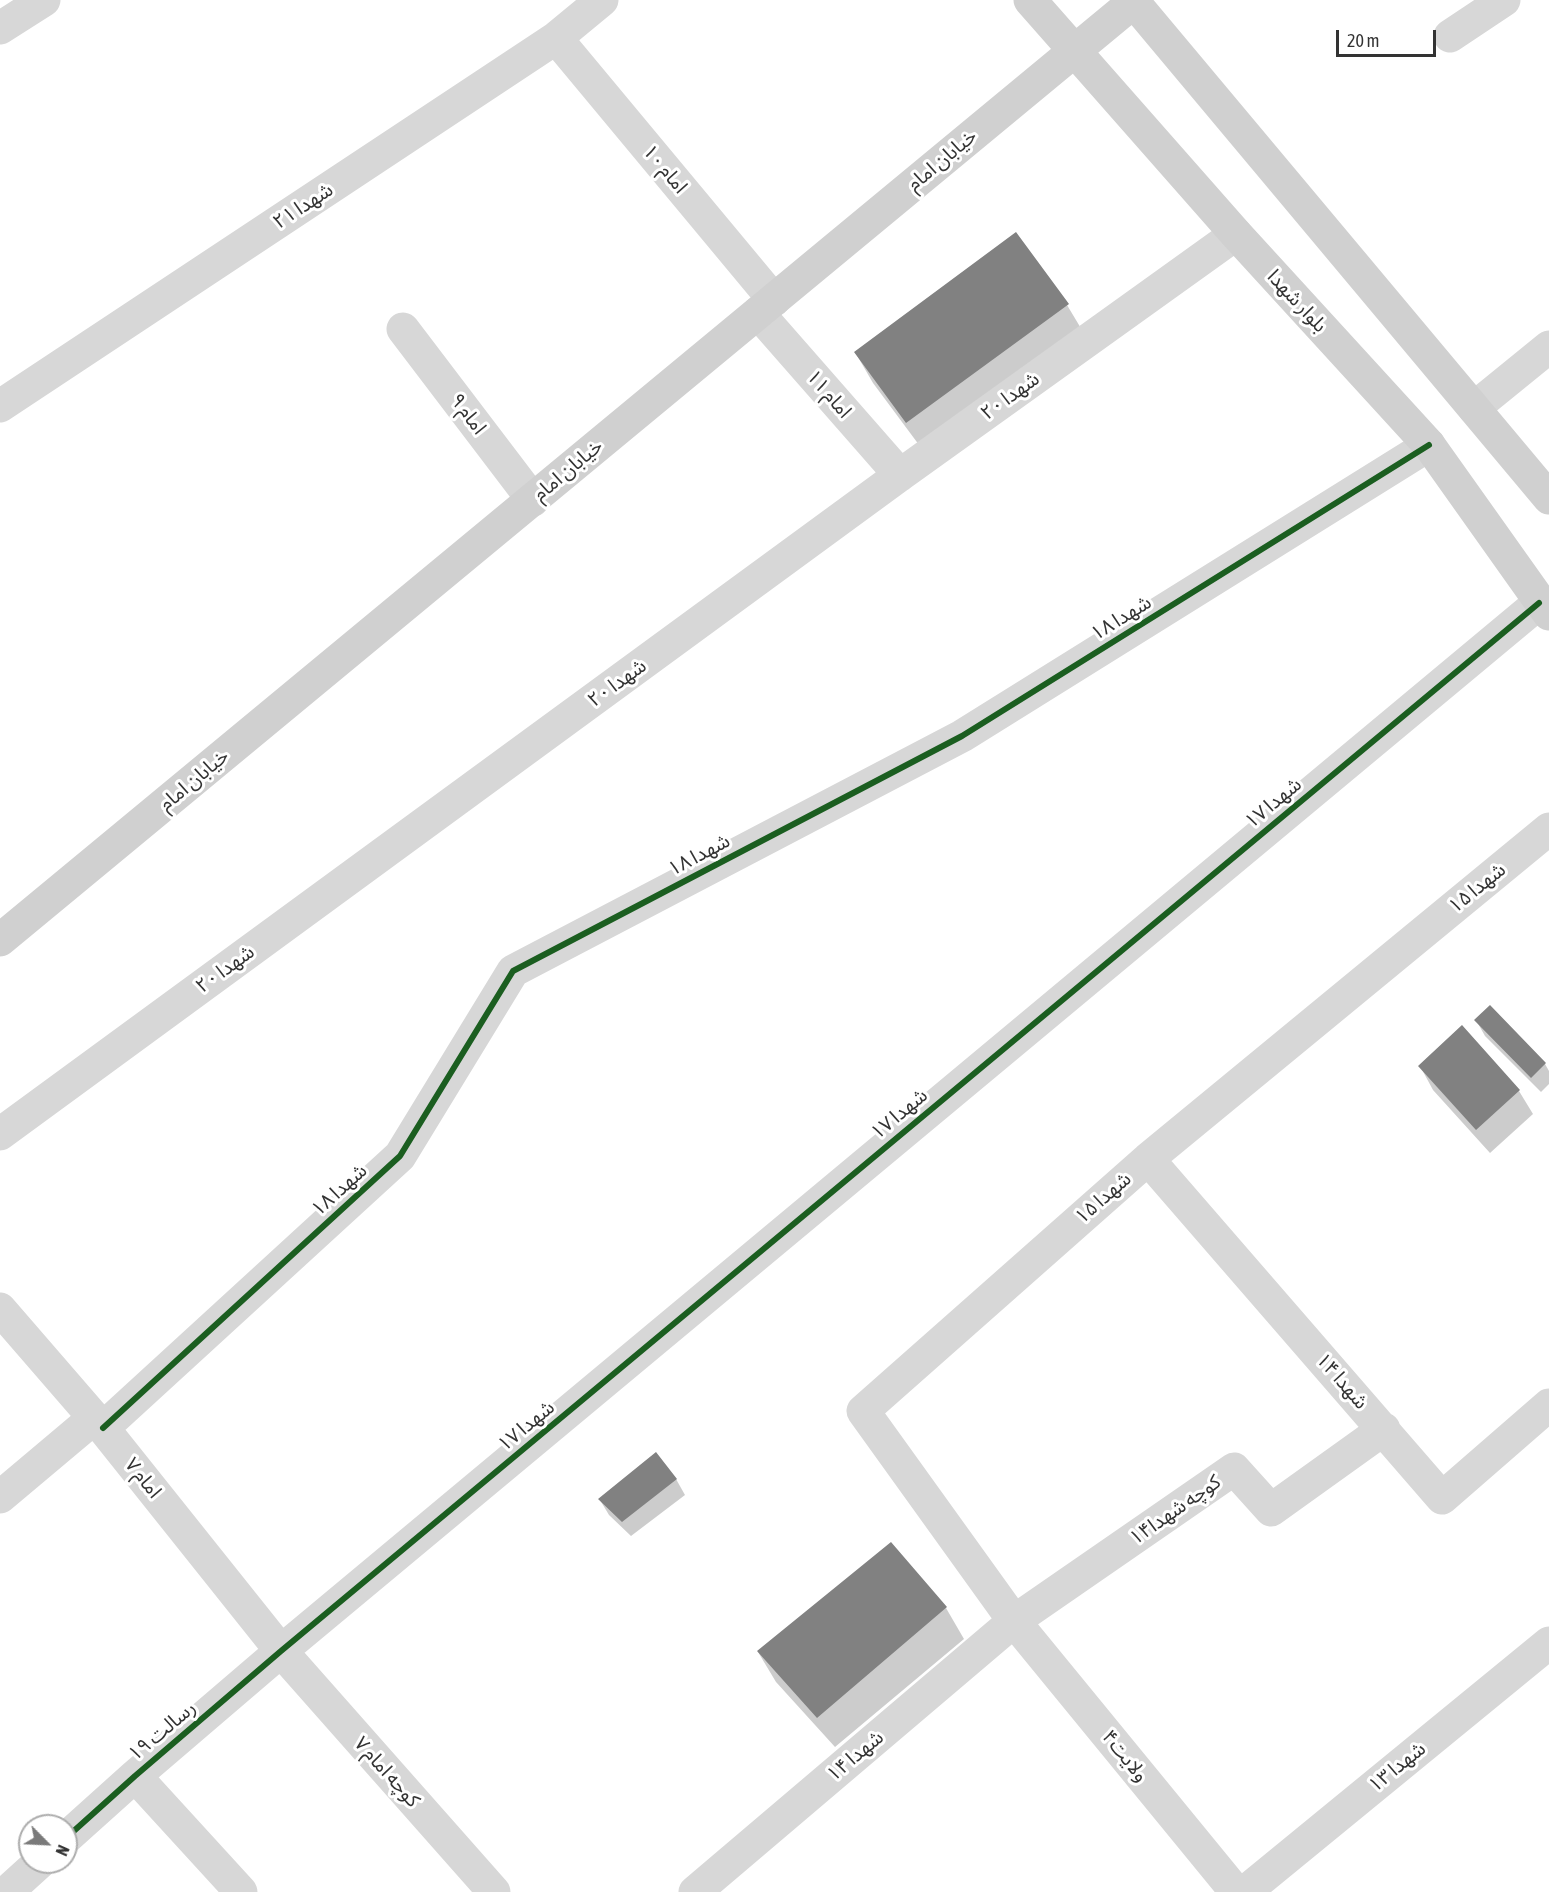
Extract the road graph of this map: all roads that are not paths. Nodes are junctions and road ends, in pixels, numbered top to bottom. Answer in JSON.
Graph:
{"nodes":[{"id":1,"x":44,"y":0,"type":"edge"},
{"id":2,"x":602,"y":0,"type":"edge"},
{"id":3,"x":1030,"y":0,"type":"edge"},
{"id":4,"x":1504,"y":0,"type":"edge"},
{"id":5,"x":1134,"y":1,"type":"edge"},
{"id":6,"x":0,"y":28,"type":"edge"},
{"id":7,"x":1450,"y":36,"type":"dead end"},
{"id":8,"x":556,"y":38,"type":"junction"},
{"id":9,"x":1074,"y":52,"type":"junction"},
{"id":10,"x":1236,"y":234,"type":"junction"},
{"id":11,"x":766,"y":306,"type":"junction"},
{"id":12,"x":403,"y":329,"type":"dead end"},
{"id":13,"x":1549,"y":347,"type":"edge"},
{"id":14,"x":0,"y":406,"type":"edge"},
{"id":15,"x":1474,"y":408,"type":"junction"},
{"id":16,"x":1429,"y":445,"type":"junction"},
{"id":17,"x":900,"y":475,"type":"junction"},
{"id":18,"x":1549,"y":498,"type":"edge"},
{"id":19,"x":533,"y":500,"type":"junction"},
{"id":20,"x":1544,"y":608,"type":"edge"},
{"id":21,"x":1549,"y":829,"type":"edge"},
{"id":22,"x":0,"y":940,"type":"edge"},
{"id":23,"x":0,"y":1134,"type":"edge"},
{"id":24,"x":1148,"y":1159,"type":"junction"},
{"id":25,"x":0,"y":1309,"type":"edge"},
{"id":26,"x":1549,"y":1405,"type":"edge"},
{"id":27,"x":98,"y":1423,"type":"junction"},
{"id":28,"x":1384,"y":1429,"type":"junction"},
{"id":29,"x":0,"y":1497,"type":"edge"},
{"id":30,"x":1014,"y":1621,"type":"junction"},
{"id":31,"x":1549,"y":1643,"type":"edge"},
{"id":32,"x":281,"y":1652,"type":"junction"},
{"id":33,"x":135,"y":1776,"type":"junction"},
{"id":34,"x":78,"y":1827,"type":"edge"},
{"id":35,"x":27,"y":1874,"type":"edge"},
{"id":36,"x":1231,"y":1889,"type":"edge"},
{"id":37,"x":7,"y":1892,"type":"edge"},
{"id":38,"x":241,"y":1892,"type":"edge"},
{"id":39,"x":494,"y":1892,"type":"edge"},
{"id":40,"x":695,"y":1892,"type":"edge"}],
"edges":[{"from":1,"to":6,"type":"street"},
{"from":2,"to":8,"type":"street","name":"شهدا ۲۱"},
{"from":3,"to":9,"type":"main road","name":"بلوار شهدا"},
{"from":4,"to":7,"type":"street"},
{"from":5,"to":9,"type":"main road","name":"خیابان امام"},
{"from":5,"to":15,"type":"main road"},
{"from":8,"to":11,"type":"street","name":"امام ۱۰"},
{"from":8,"to":14,"type":"street","name":"شهدا ۲۱"},
{"from":9,"to":10,"type":"main road","name":"بلوار شهدا"},
{"from":9,"to":11,"type":"main road","name":"خیابان امام"},
{"from":10,"to":16,"type":"main road","name":"بلوار شهدا"},
{"from":10,"to":17,"type":"street","name":"شهدا ۲۰"},
{"from":11,"to":17,"type":"street","name":"امام ۱۱"},
{"from":11,"to":19,"type":"main road","name":"خیابان امام"},
{"from":12,"to":19,"type":"street","name":"امام ۹"},
{"from":13,"to":15,"type":"street"},
{"from":15,"to":18,"type":"main road"},
{"from":16,"to":20,"type":"main road","name":"بلوار شهدا"},
{"from":16,"to":27,"type":"street","name":"شهدا ۱۸"},
{"from":17,"to":23,"type":"street","name":"شهدا ۲۰"},
{"from":19,"to":22,"type":"main road","name":"خیابان امام"},
{"from":20,"to":32,"type":"street","name":"شهدا ۱۷"},
{"from":21,"to":24,"type":"street","name":"شهدا ۱۵"},
{"from":24,"to":28,"type":"street","name":"شهدا ۱۴"},
{"from":24,"to":30,"type":"street","name":"شهدا ۱۵"},
{"from":25,"to":27,"type":"street","name":"امام ۷"},
{"from":26,"to":28,"type":"street","name":"شهدا ۱۴"},
{"from":27,"to":29,"type":"street","name":"شهدا ۱۸"},
{"from":27,"to":32,"type":"street","name":"امام ۷"},
{"from":28,"to":30,"type":"street","name":"کوچه شهدا۱۴"},
{"from":30,"to":36,"type":"street","name":"ولایت۴"},
{"from":30,"to":40,"type":"street","name":"شهدا ۱۴"},
{"from":31,"to":36,"type":"street","name":"شهدا ۱۳"},
{"from":32,"to":33,"type":"street","name":"رسالت ۱۹"},
{"from":32,"to":39,"type":"street","name":"کوچه امام ۷"},
{"from":33,"to":34,"type":"street","name":"رسالت ۱۹"},
{"from":33,"to":38,"type":"street"},
{"from":35,"to":37,"type":"street"}]}
